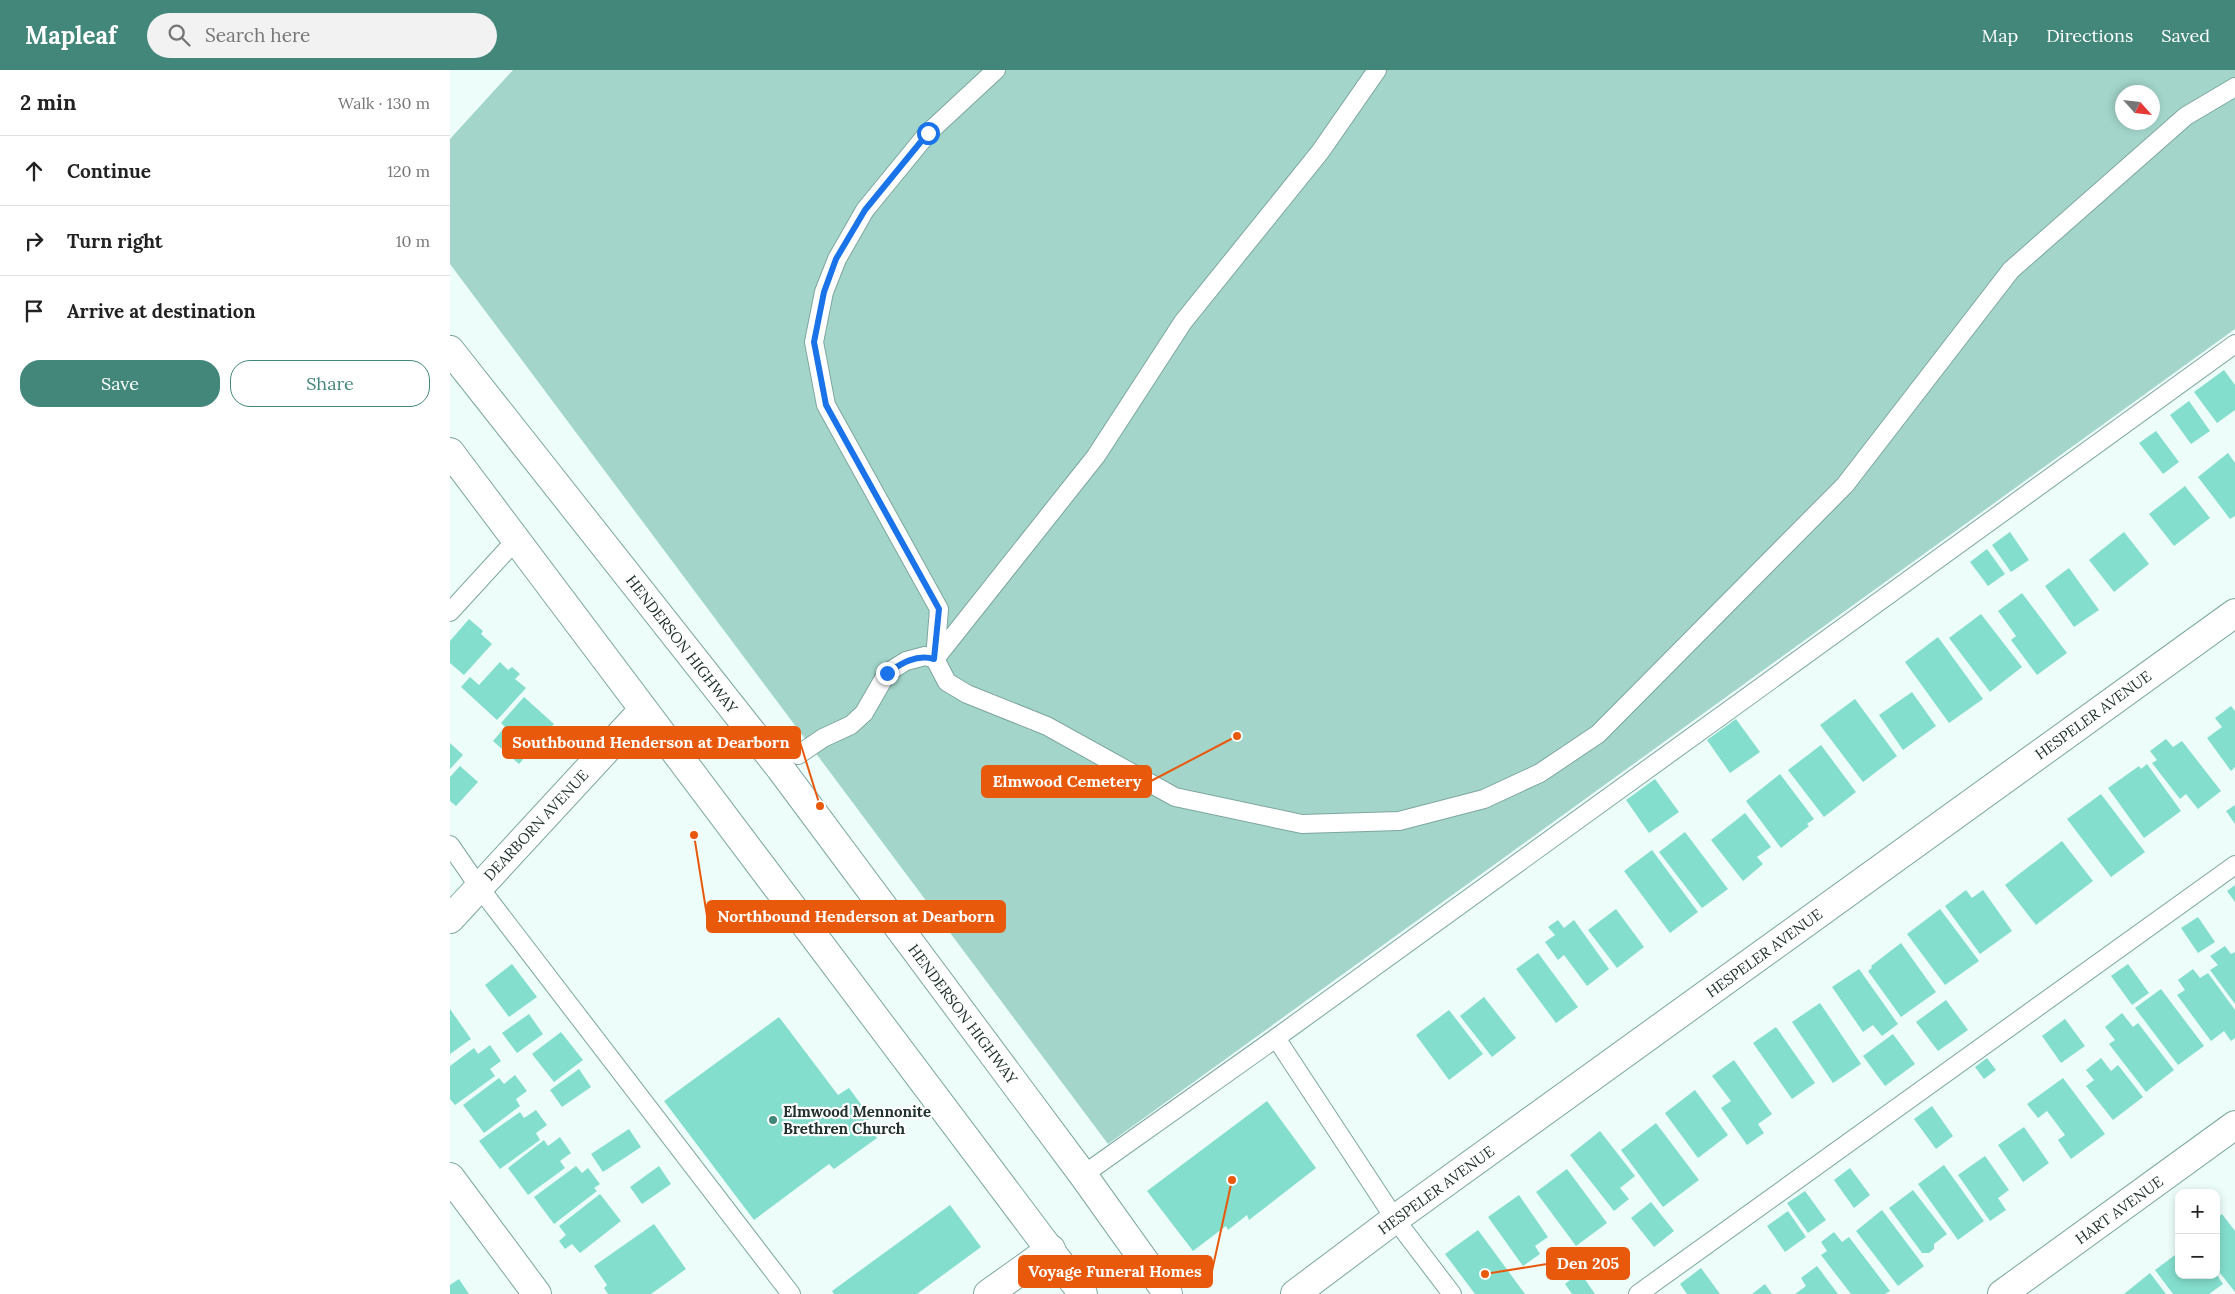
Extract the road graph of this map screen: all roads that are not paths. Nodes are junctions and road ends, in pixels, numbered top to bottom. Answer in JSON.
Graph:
{"nodes":[{"id":1,"x":996,"y":70,"type":"edge"},
{"id":2,"x":1377,"y":70,"type":"edge"},
{"id":3,"x":2235,"y":87,"type":"edge"},
{"id":4,"x":2235,"y":344,"type":"edge"},
{"id":5,"x":454,"y":355,"type":"edge"},
{"id":6,"x":450,"y":452,"type":"edge"},
{"id":7,"x":515,"y":541,"type":"junction"},
{"id":8,"x":450,"y":612,"type":"edge"},
{"id":9,"x":2235,"y":613,"type":"edge"},
{"id":10,"x":934,"y":659,"type":"junction"},
{"id":11,"x":643,"y":710,"type":"junction"},
{"id":12,"x":798,"y":755,"type":"dead end"},
{"id":13,"x":450,"y":845,"type":"edge"},
{"id":14,"x":2235,"y":865,"type":"edge"},
{"id":15,"x":479,"y":887,"type":"junction"},
{"id":16,"x":450,"y":919,"type":"edge"},
{"id":17,"x":1276,"y":1038,"type":"junction"},
{"id":18,"x":2235,"y":1125,"type":"edge"},
{"id":19,"x":1083,"y":1175,"type":"junction"},
{"id":20,"x":450,"y":1177,"type":"edge"},
{"id":21,"x":1395,"y":1219,"type":"junction"},
{"id":22,"x":1051,"y":1249,"type":"junction"},
{"id":23,"x":1338,"y":1262,"type":"junction"},
{"id":24,"x":537,"y":1294,"type":"edge"},
{"id":25,"x":791,"y":1294,"type":"edge"},
{"id":26,"x":988,"y":1294,"type":"edge"},
{"id":27,"x":1083,"y":1294,"type":"edge"},
{"id":28,"x":1168,"y":1294,"type":"edge"},
{"id":29,"x":1295,"y":1294,"type":"edge"},
{"id":30,"x":1319,"y":1294,"type":"edge"},
{"id":31,"x":1452,"y":1294,"type":"edge"},
{"id":32,"x":1638,"y":1294,"type":"edge"},
{"id":33,"x":2002,"y":1294,"type":"edge"}],
"edges":[{"from":1,"to":10,"type":"lane"},
{"from":2,"to":10,"type":"lane"},
{"from":3,"to":10,"type":"lane"},
{"from":4,"to":17,"type":"lane"},
{"from":5,"to":19,"type":"main road","name":"HENDERSON HIGHWAY"},
{"from":6,"to":7,"type":"main road"},
{"from":7,"to":8,"type":"lane"},
{"from":7,"to":11,"type":"main road"},
{"from":9,"to":21,"type":"main road","name":"HESPELER AVENUE"},
{"from":10,"to":12,"type":"lane"},
{"from":11,"to":15,"type":"main road","name":"DEARBORN AVENUE"},
{"from":11,"to":22,"type":"main road"},
{"from":13,"to":15,"type":"lane"},
{"from":14,"to":32,"type":"lane"},
{"from":15,"to":16,"type":"main road","name":"DEARBORN AVENUE"},
{"from":15,"to":25,"type":"lane"},
{"from":17,"to":19,"type":"lane"},
{"from":17,"to":21,"type":"lane"},
{"from":18,"to":33,"type":"main road","name":"HART AVENUE"},
{"from":19,"to":28,"type":"main road","name":"HENDERSON HIGHWAY"},
{"from":20,"to":24,"type":"main road"},
{"from":21,"to":23,"type":"main road","name":"HESPELER AVENUE"},
{"from":21,"to":31,"type":"lane"},
{"from":22,"to":26,"type":"main road"},
{"from":22,"to":27,"type":"main road"},
{"from":23,"to":29,"type":"main road","name":"HESPELER AVENUE"},
{"from":23,"to":30,"type":"main road"}]}
